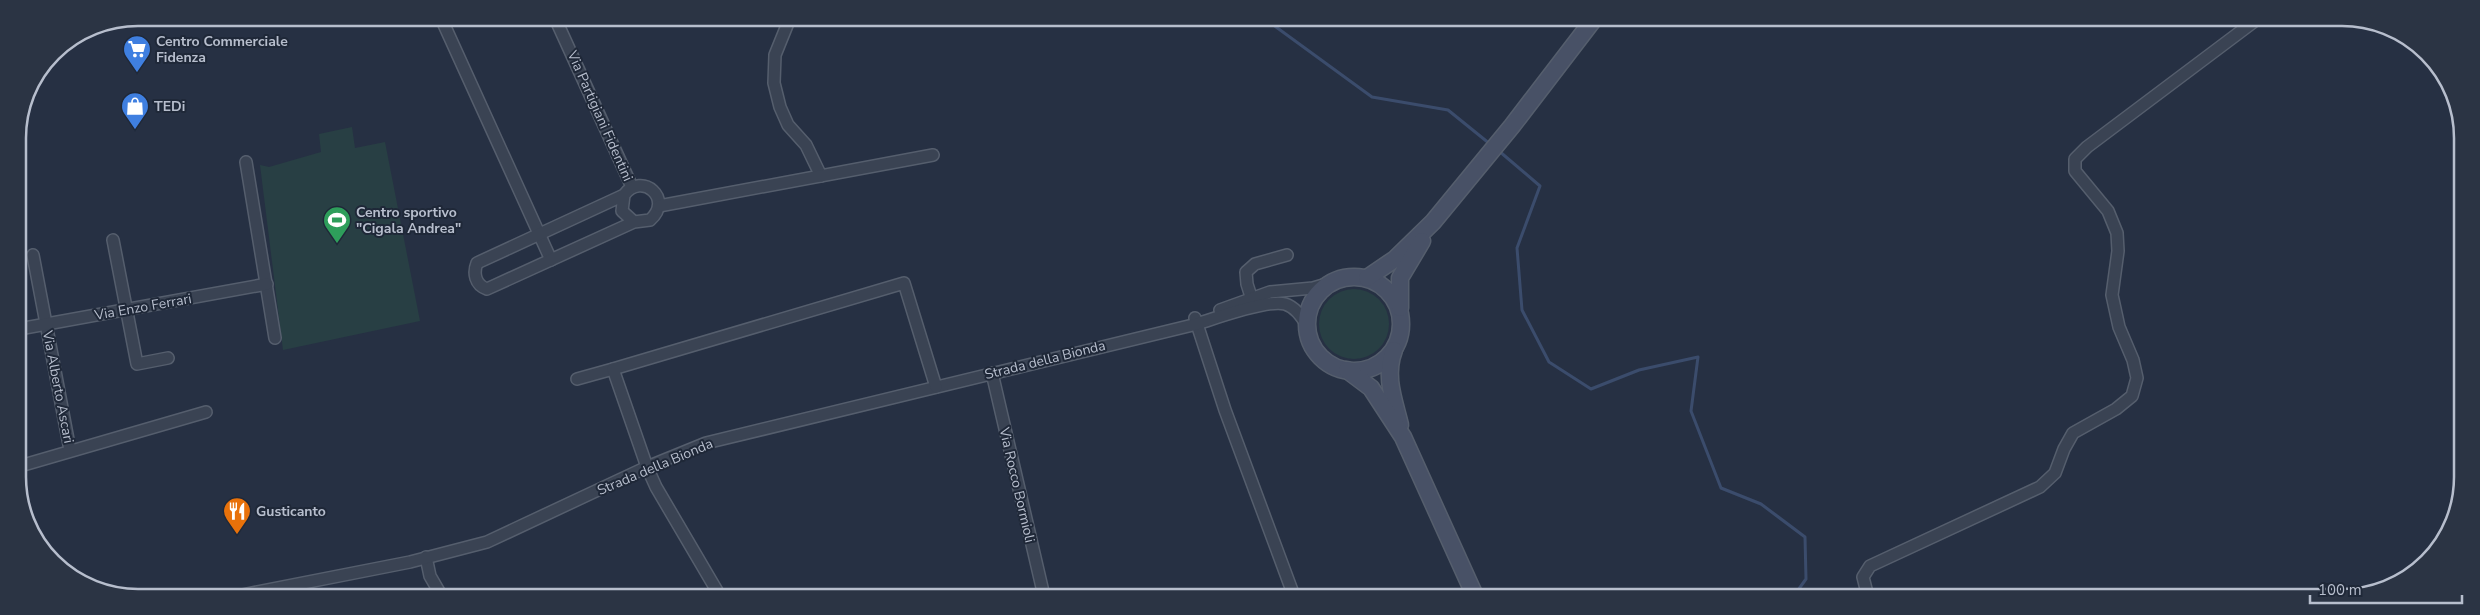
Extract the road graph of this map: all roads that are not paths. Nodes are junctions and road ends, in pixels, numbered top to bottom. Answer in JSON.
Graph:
{"nodes":[{"id":1,"x":445,"y":26,"type":"edge"},
{"id":2,"x":558,"y":26,"type":"edge"},
{"id":3,"x":787,"y":26,"type":"edge"},
{"id":4,"x":1589,"y":26,"type":"edge"},
{"id":5,"x":2248,"y":26,"type":"edge"},
{"id":6,"x":933,"y":155,"type":"dead end"},
{"id":7,"x":246,"y":162,"type":"dead end"},
{"id":8,"x":822,"y":176,"type":"junction"},
{"id":9,"x":628,"y":191,"type":"junction"},
{"id":10,"x":659,"y":206,"type":"junction"},
{"id":11,"x":634,"y":222,"type":"junction"},
{"id":12,"x":1433,"y":222,"type":"junction"},
{"id":13,"x":540,"y":234,"type":"junction"},
{"id":14,"x":113,"y":240,"type":"dead end"},
{"id":15,"x":33,"y":255,"type":"dead end"},
{"id":16,"x":1287,"y":255,"type":"dead end"},
{"id":17,"x":551,"y":260,"type":"junction"},
{"id":18,"x":1367,"y":278,"type":"junction"},
{"id":19,"x":1330,"y":283,"type":"junction"},
{"id":20,"x":267,"y":284,"type":"junction"},
{"id":21,"x":1253,"y":303,"type":"junction"},
{"id":22,"x":125,"y":310,"type":"junction"},
{"id":23,"x":1400,"y":311,"type":"junction"},
{"id":24,"x":1196,"y":321,"type":"junction"},
{"id":25,"x":46,"y":324,"type":"junction"},
{"id":26,"x":1307,"y":325,"type":"junction"},
{"id":27,"x":26,"y":328,"type":"edge"},
{"id":28,"x":275,"y":338,"type":"dead end"},
{"id":29,"x":1395,"y":347,"type":"junction"},
{"id":30,"x":168,"y":358,"type":"dead end"},
{"id":31,"x":613,"y":369,"type":"junction"},
{"id":32,"x":1347,"y":370,"type":"junction"},
{"id":33,"x":992,"y":373,"type":"junction"},
{"id":34,"x":577,"y":379,"type":"dead end"},
{"id":35,"x":936,"y":387,"type":"junction"},
{"id":36,"x":206,"y":412,"type":"dead end"},
{"id":37,"x":1404,"y":437,"type":"junction"},
{"id":38,"x":70,"y":450,"type":"junction"},
{"id":39,"x":26,"y":464,"type":"edge"},
{"id":40,"x":647,"y":467,"type":"junction"},
{"id":41,"x":426,"y":558,"type":"junction"},
{"id":42,"x":272,"y":589,"type":"edge"},
{"id":43,"x":438,"y":589,"type":"edge"},
{"id":44,"x":716,"y":589,"type":"edge"},
{"id":45,"x":1042,"y":589,"type":"edge"},
{"id":46,"x":1291,"y":589,"type":"edge"},
{"id":47,"x":1472,"y":589,"type":"edge"},
{"id":48,"x":1866,"y":589,"type":"edge"}],
"edges":[{"from":1,"to":13,"type":"street"},
{"from":2,"to":9,"type":"street","name":"Via Partigiani Fidentini"},
{"from":3,"to":8,"type":"street"},
{"from":4,"to":12,"type":"street"},
{"from":5,"to":48,"type":"street"},
{"from":6,"to":8,"type":"street"},
{"from":7,"to":20,"type":"street"},
{"from":8,"to":10,"type":"street"},
{"from":9,"to":10,"type":"street"},
{"from":9,"to":11,"type":"street"},
{"from":9,"to":13,"type":"street"},
{"from":10,"to":11,"type":"street"},
{"from":11,"to":17,"type":"street"},
{"from":12,"to":18,"type":"street"},
{"from":12,"to":23,"type":"street"},
{"from":13,"to":17,"type":"street"},
{"from":13,"to":17,"type":"street"},
{"from":14,"to":22,"type":"street"},
{"from":15,"to":25,"type":"street","name":"Via Alberto Ascari"},
{"from":16,"to":21,"type":"street"},
{"from":18,"to":19,"type":"street"},
{"from":18,"to":23,"type":"street"},
{"from":19,"to":21,"type":"street","name":"Strada della Bionda"},
{"from":19,"to":26,"type":"street"},
{"from":20,"to":22,"type":"street","name":"Via Enzo Ferrari"},
{"from":20,"to":28,"type":"street"},
{"from":21,"to":24,"type":"street","name":"Strada della Bionda"},
{"from":21,"to":26,"type":"street","name":"Strada della Bionda"},
{"from":22,"to":25,"type":"street","name":"Via Enzo Ferrari"},
{"from":22,"to":30,"type":"street"},
{"from":23,"to":29,"type":"street"},
{"from":24,"to":33,"type":"street","name":"Strada della Bionda"},
{"from":24,"to":46,"type":"street"},
{"from":25,"to":27,"type":"street","name":"Via Enzo Ferrari"},
{"from":25,"to":38,"type":"street","name":"Via Alberto Ascari"},
{"from":26,"to":32,"type":"street"},
{"from":29,"to":32,"type":"street"},
{"from":29,"to":37,"type":"street"},
{"from":31,"to":34,"type":"street"},
{"from":31,"to":35,"type":"street"},
{"from":31,"to":40,"type":"street"},
{"from":32,"to":37,"type":"street"},
{"from":33,"to":35,"type":"street","name":"Strada della Bionda"},
{"from":33,"to":45,"type":"street","name":"Via Rocco Bormioli"},
{"from":35,"to":40,"type":"street","name":"Strada della Bionda"},
{"from":36,"to":38,"type":"street"},
{"from":37,"to":47,"type":"street"},
{"from":38,"to":39,"type":"street"},
{"from":40,"to":41,"type":"street","name":"Strada della Bionda"},
{"from":40,"to":44,"type":"street"},
{"from":41,"to":42,"type":"street","name":"Strada della Bionda"},
{"from":41,"to":43,"type":"street"}]}
